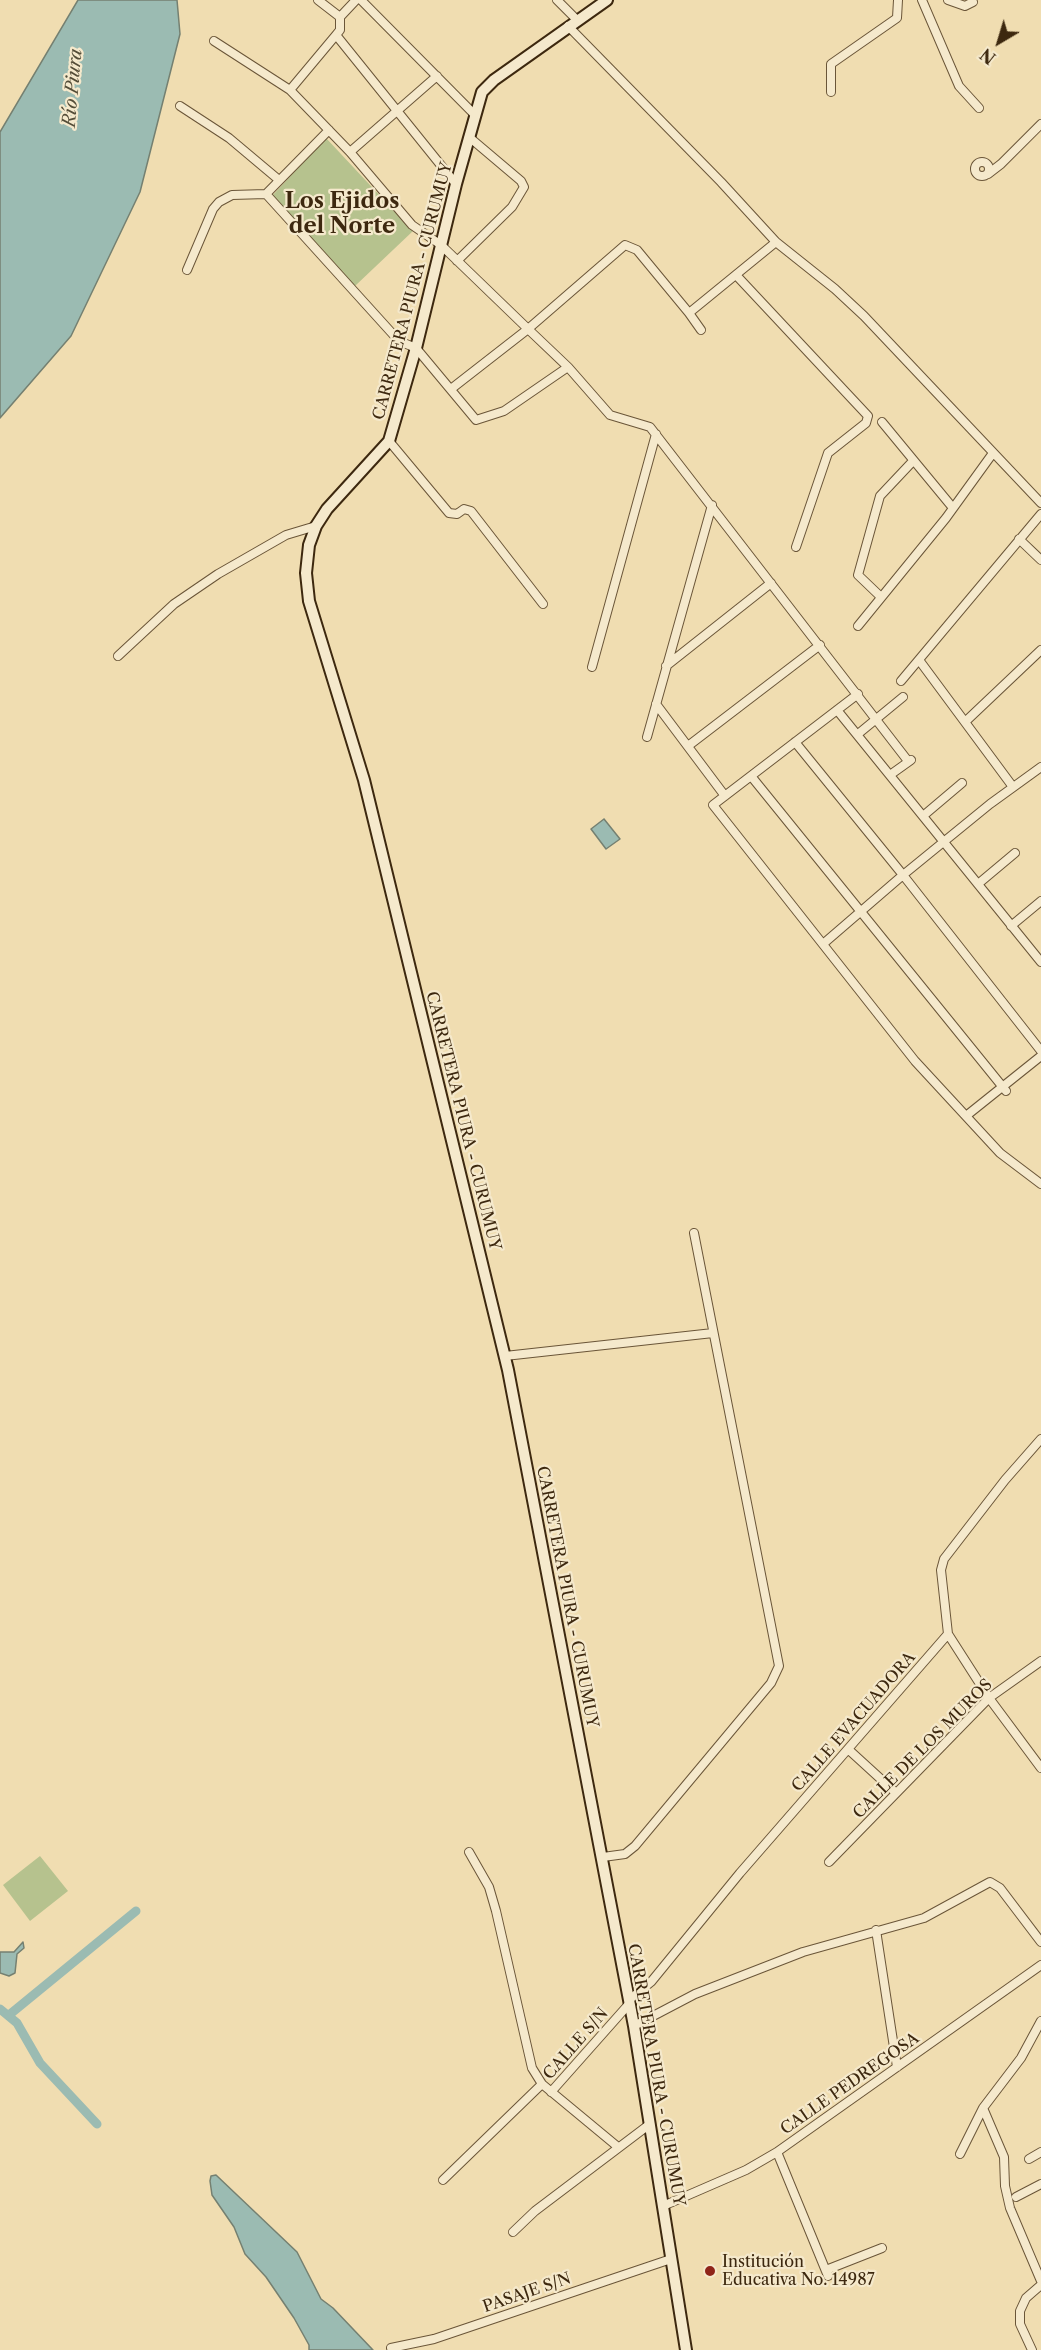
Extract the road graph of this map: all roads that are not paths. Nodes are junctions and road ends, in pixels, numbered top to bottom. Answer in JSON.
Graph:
{"nodes":[{"id":1,"x":318,"y":0,"type":"edge"},
{"id":2,"x":358,"y":0,"type":"edge"},
{"id":3,"x":557,"y":0,"type":"edge"},
{"id":4,"x":607,"y":0,"type":"edge"},
{"id":5,"x":897,"y":0,"type":"edge"},
{"id":6,"x":922,"y":0,"type":"edge"},
{"id":7,"x":948,"y":0,"type":"edge"},
{"id":8,"x":973,"y":2,"type":"dead end"},
{"id":9,"x":340,"y":17,"type":"junction"},
{"id":10,"x":572,"y":23,"type":"junction"},
{"id":11,"x":336,"y":35,"type":"junction"},
{"id":12,"x":214,"y":41,"type":"dead end"},
{"id":13,"x":437,"y":76,"type":"junction"},
{"id":14,"x":290,"y":90,"type":"junction"},
{"id":15,"x":831,"y":92,"type":"dead end"},
{"id":16,"x":180,"y":106,"type":"dead end"},
{"id":17,"x":979,"y":108,"type":"dead end"},
{"id":18,"x":396,"y":111,"type":"junction"},
{"id":19,"x":474,"y":114,"type":"junction"},
{"id":20,"x":1041,"y":124,"type":"edge"},
{"id":21,"x":329,"y":130,"type":"junction"},
{"id":22,"x":469,"y":137,"type":"junction"},
{"id":23,"x":350,"y":152,"type":"junction"},
{"id":24,"x":986,"y":164,"type":"junction"},
{"id":25,"x":1001,"y":164,"type":"junction"},
{"id":26,"x":988,"y":174,"type":"junction"},
{"id":27,"x":279,"y":180,"type":"junction"},
{"id":28,"x":456,"y":184,"type":"junction"},
{"id":29,"x":266,"y":194,"type":"junction"},
{"id":30,"x":776,"y":242,"type":"junction"},
{"id":31,"x":441,"y":245,"type":"junction"},
{"id":32,"x":458,"y":261,"type":"junction"},
{"id":33,"x":187,"y":270,"type":"dead end"},
{"id":34,"x":736,"y":275,"type":"junction"},
{"id":35,"x":689,"y":313,"type":"junction"},
{"id":36,"x":528,"y":329,"type":"junction"},
{"id":37,"x":701,"y":330,"type":"dead end"},
{"id":38,"x":416,"y":348,"type":"junction"},
{"id":39,"x":568,"y":368,"type":"junction"},
{"id":40,"x":452,"y":389,"type":"junction"},
{"id":41,"x":882,"y":422,"type":"dead end"},
{"id":42,"x":656,"y":434,"type":"junction"},
{"id":43,"x":389,"y":441,"type":"junction"},
{"id":44,"x":993,"y":453,"type":"junction"},
{"id":45,"x":912,"y":461,"type":"junction"},
{"id":46,"x":1040,"y":501,"type":"edge"},
{"id":47,"x":712,"y":505,"type":"junction"},
{"id":48,"x":953,"y":508,"type":"junction"},
{"id":49,"x":1041,"y":514,"type":"edge"},
{"id":50,"x":316,"y":526,"type":"junction"},
{"id":51,"x":1019,"y":539,"type":"junction"},
{"id":52,"x":796,"y":547,"type":"dead end"},
{"id":53,"x":1041,"y":560,"type":"edge"},
{"id":54,"x":771,"y":583,"type":"junction"},
{"id":55,"x":881,"y":597,"type":"junction"},
{"id":56,"x":543,"y":604,"type":"dead end"},
{"id":57,"x":858,"y":626,"type":"dead end"},
{"id":58,"x":820,"y":645,"type":"junction"},
{"id":59,"x":1041,"y":650,"type":"edge"},
{"id":60,"x":118,"y":656,"type":"dead end"},
{"id":61,"x":919,"y":660,"type":"junction"},
{"id":62,"x":665,"y":666,"type":"junction"},
{"id":63,"x":592,"y":667,"type":"dead end"},
{"id":64,"x":901,"y":681,"type":"dead end"},
{"id":65,"x":858,"y":694,"type":"junction"},
{"id":66,"x":903,"y":697,"type":"dead end"},
{"id":67,"x":656,"y":704,"type":"junction"},
{"id":68,"x":837,"y":710,"type":"junction"},
{"id":69,"x":876,"y":720,"type":"junction"},
{"id":70,"x":965,"y":722,"type":"junction"},
{"id":71,"x":858,"y":734,"type":"junction"},
{"id":72,"x":647,"y":737,"type":"dead end"},
{"id":73,"x":795,"y":742,"type":"junction"},
{"id":74,"x":688,"y":746,"type":"junction"},
{"id":75,"x":1041,"y":767,"type":"edge"},
{"id":76,"x":890,"y":775,"type":"junction"},
{"id":77,"x":751,"y":776,"type":"junction"},
{"id":78,"x":962,"y":783,"type":"dead end"},
{"id":79,"x":1013,"y":787,"type":"junction"},
{"id":80,"x":725,"y":796,"type":"junction"},
{"id":81,"x":923,"y":816,"type":"junction"},
{"id":82,"x":944,"y":842,"type":"junction"},
{"id":83,"x":1015,"y":853,"type":"dead end"},
{"id":84,"x":903,"y":875,"type":"junction"},
{"id":85,"x":978,"y":884,"type":"junction"},
{"id":86,"x":1041,"y":901,"type":"edge"},
{"id":87,"x":861,"y":912,"type":"junction"},
{"id":88,"x":1011,"y":926,"type":"junction"},
{"id":89,"x":823,"y":944,"type":"junction"},
{"id":90,"x":1041,"y":962,"type":"edge"},
{"id":91,"x":1041,"y":1051,"type":"edge"},
{"id":92,"x":1041,"y":1056,"type":"edge"},
{"id":93,"x":1004,"y":1089,"type":"junction"},
{"id":94,"x":966,"y":1116,"type":"junction"},
{"id":95,"x":1041,"y":1184,"type":"edge"},
{"id":96,"x":694,"y":1233,"type":"dead end"},
{"id":97,"x":713,"y":1333,"type":"junction"},
{"id":98,"x":505,"y":1356,"type":"junction"},
{"id":99,"x":1041,"y":1439,"type":"edge"},
{"id":100,"x":948,"y":1634,"type":"junction"},
{"id":101,"x":1041,"y":1661,"type":"edge"},
{"id":102,"x":989,"y":1698,"type":"junction"},
{"id":103,"x":849,"y":1750,"type":"junction"},
{"id":104,"x":1041,"y":1768,"type":"edge"},
{"id":105,"x":895,"y":1792,"type":"junction"},
{"id":106,"x":469,"y":1852,"type":"dead end"},
{"id":107,"x":603,"y":1857,"type":"junction"},
{"id":108,"x":829,"y":1862,"type":"dead end"},
{"id":109,"x":876,"y":1930,"type":"junction"},
{"id":110,"x":1041,"y":1942,"type":"edge"},
{"id":111,"x":1041,"y":1965,"type":"edge"},
{"id":112,"x":629,"y":2002,"type":"junction"},
{"id":113,"x":1041,"y":2021,"type":"edge"},
{"id":114,"x":634,"y":2026,"type":"junction"},
{"id":115,"x":897,"y":2067,"type":"junction"},
{"id":116,"x":542,"y":2084,"type":"junction"},
{"id":117,"x":551,"y":2092,"type":"junction"},
{"id":118,"x":983,"y":2108,"type":"junction"},
{"id":119,"x":650,"y":2124,"type":"junction"},
{"id":120,"x":618,"y":2147,"type":"junction"},
{"id":121,"x":777,"y":2152,"type":"junction"},
{"id":122,"x":1041,"y":2152,"type":"edge"},
{"id":123,"x":960,"y":2154,"type":"dead end"},
{"id":124,"x":1029,"y":2159,"type":"dead end"},
{"id":125,"x":443,"y":2180,"type":"dead end"},
{"id":126,"x":1041,"y":2184,"type":"edge"},
{"id":127,"x":1016,"y":2198,"type":"dead end"},
{"id":128,"x":663,"y":2206,"type":"junction"},
{"id":129,"x":513,"y":2232,"type":"dead end"},
{"id":130,"x":882,"y":2248,"type":"dead end"},
{"id":131,"x":671,"y":2259,"type":"junction"},
{"id":132,"x":1041,"y":2283,"type":"edge"},
{"id":133,"x":419,"y":2341,"type":"junction"},
{"id":134,"x":391,"y":2348,"type":"dead end"},
{"id":135,"x":424,"y":2350,"type":"edge"},
{"id":136,"x":686,"y":2350,"type":"edge"},
{"id":137,"x":1032,"y":2350,"type":"edge"}],
"edges":[{"from":1,"to":9,"type":"street"},
{"from":2,"to":9,"type":"street"},
{"from":2,"to":13,"type":"street"},
{"from":3,"to":10,"type":"street"},
{"from":4,"to":10,"type":"main road","name":"CARRETERA PIURA - CURUMUY"},
{"from":5,"to":15,"type":"street"},
{"from":6,"to":17,"type":"street"},
{"from":7,"to":8,"type":"street"},
{"from":9,"to":11,"type":"street"},
{"from":10,"to":19,"type":"main road","name":"CARRETERA PIURA - CURUMUY"},
{"from":10,"to":30,"type":"street"},
{"from":11,"to":14,"type":"street"},
{"from":11,"to":18,"type":"street"},
{"from":12,"to":14,"type":"street"},
{"from":13,"to":18,"type":"street"},
{"from":13,"to":19,"type":"street"},
{"from":14,"to":21,"type":"street"},
{"from":16,"to":27,"type":"street"},
{"from":18,"to":23,"type":"street"},
{"from":18,"to":28,"type":"street"},
{"from":19,"to":22,"type":"main road","name":"CARRETERA PIURA - CURUMUY"},
{"from":20,"to":25,"type":"street"},
{"from":21,"to":23,"type":"street"},
{"from":21,"to":27,"type":"street"},
{"from":22,"to":28,"type":"main road","name":"CARRETERA PIURA - CURUMUY"},
{"from":22,"to":32,"type":"street"},
{"from":23,"to":31,"type":"street"},
{"from":24,"to":25,"type":"street"},
{"from":24,"to":26,"type":"street"},
{"from":24,"to":26,"type":"street"},
{"from":25,"to":26,"type":"street"},
{"from":27,"to":29,"type":"street"},
{"from":28,"to":31,"type":"main road","name":"CARRETERA PIURA - CURUMUY"},
{"from":29,"to":33,"type":"street"},
{"from":29,"to":38,"type":"street"},
{"from":30,"to":34,"type":"street"},
{"from":30,"to":44,"type":"street"},
{"from":31,"to":32,"type":"street"},
{"from":31,"to":38,"type":"main road","name":"CARRETERA PIURA - CURUMUY"},
{"from":32,"to":36,"type":"street"},
{"from":34,"to":35,"type":"street"},
{"from":34,"to":52,"type":"street"},
{"from":35,"to":36,"type":"street"},
{"from":35,"to":37,"type":"street"},
{"from":36,"to":39,"type":"street"},
{"from":36,"to":40,"type":"street"},
{"from":38,"to":40,"type":"street"},
{"from":38,"to":43,"type":"main road","name":"CARRETERA PIURA - CURUMUY"},
{"from":39,"to":40,"type":"street"},
{"from":39,"to":42,"type":"street"},
{"from":41,"to":45,"type":"street"},
{"from":42,"to":47,"type":"street"},
{"from":42,"to":63,"type":"street"},
{"from":43,"to":50,"type":"main road","name":"CARRETERA PIURA - CURUMUY"},
{"from":43,"to":56,"type":"street"},
{"from":44,"to":46,"type":"street"},
{"from":44,"to":48,"type":"street"},
{"from":45,"to":48,"type":"street"},
{"from":45,"to":55,"type":"street"},
{"from":47,"to":54,"type":"street"},
{"from":47,"to":62,"type":"street"},
{"from":48,"to":55,"type":"street"},
{"from":49,"to":51,"type":"street"},
{"from":50,"to":60,"type":"street"},
{"from":50,"to":98,"type":"main road","name":"CARRETERA PIURA - CURUMUY"},
{"from":51,"to":53,"type":"street"},
{"from":51,"to":61,"type":"street"},
{"from":54,"to":58,"type":"street"},
{"from":54,"to":62,"type":"street"},
{"from":55,"to":57,"type":"street"},
{"from":58,"to":65,"type":"street"},
{"from":58,"to":74,"type":"street"},
{"from":59,"to":70,"type":"street"},
{"from":61,"to":64,"type":"street"},
{"from":61,"to":70,"type":"street"},
{"from":62,"to":67,"type":"street"},
{"from":65,"to":68,"type":"street"},
{"from":65,"to":69,"type":"street"},
{"from":66,"to":69,"type":"street"},
{"from":67,"to":72,"type":"street"},
{"from":67,"to":74,"type":"street"},
{"from":68,"to":71,"type":"street"},
{"from":68,"to":73,"type":"street"},
{"from":69,"to":71,"type":"street"},
{"from":69,"to":76,"type":"street"},
{"from":70,"to":79,"type":"street"},
{"from":71,"to":76,"type":"street"},
{"from":73,"to":77,"type":"street"},
{"from":73,"to":84,"type":"street"},
{"from":74,"to":80,"type":"street"},
{"from":75,"to":79,"type":"street"},
{"from":76,"to":81,"type":"street"},
{"from":77,"to":80,"type":"street"},
{"from":77,"to":87,"type":"street"},
{"from":78,"to":81,"type":"street"},
{"from":79,"to":82,"type":"street"},
{"from":80,"to":89,"type":"street"},
{"from":81,"to":82,"type":"street"},
{"from":82,"to":84,"type":"street"},
{"from":82,"to":85,"type":"street"},
{"from":83,"to":85,"type":"street"},
{"from":84,"to":87,"type":"street"},
{"from":84,"to":91,"type":"street"},
{"from":85,"to":88,"type":"street"},
{"from":86,"to":88,"type":"street"},
{"from":87,"to":89,"type":"street"},
{"from":87,"to":93,"type":"street"},
{"from":88,"to":90,"type":"street"},
{"from":89,"to":94,"type":"street"},
{"from":92,"to":93,"type":"street"},
{"from":93,"to":94,"type":"street"},
{"from":94,"to":95,"type":"street"},
{"from":96,"to":97,"type":"street"},
{"from":97,"to":98,"type":"street"},
{"from":97,"to":107,"type":"street"},
{"from":98,"to":107,"type":"main road","name":"CARRETERA PIURA - CURUMUY"},
{"from":99,"to":100,"type":"street"},
{"from":100,"to":102,"type":"street"},
{"from":100,"to":103,"type":"street","name":"CALLE EVACUADORA"},
{"from":101,"to":102,"type":"street","name":"CALLE DE LOS MUROS"},
{"from":102,"to":104,"type":"street"},
{"from":102,"to":105,"type":"street","name":"CALLE DE LOS MUROS"},
{"from":103,"to":105,"type":"street"},
{"from":103,"to":112,"type":"street","name":"CALLE EVACUADORA"},
{"from":105,"to":108,"type":"street","name":"CALLE DE LOS MUROS"},
{"from":106,"to":116,"type":"street"},
{"from":107,"to":112,"type":"main road","name":"CARRETERA PIURA - CURUMUY"},
{"from":109,"to":110,"type":"street"},
{"from":109,"to":114,"type":"street"},
{"from":109,"to":115,"type":"street"},
{"from":111,"to":115,"type":"street","name":"CALLE PEDREGOSA"},
{"from":112,"to":114,"type":"main road","name":"CARRETERA PIURA - CURUMUY"},
{"from":112,"to":117,"type":"street","name":"CALLE S/N"},
{"from":113,"to":118,"type":"street"},
{"from":114,"to":119,"type":"main road","name":"CARRETERA PIURA - CURUMUY"},
{"from":115,"to":121,"type":"street","name":"CALLE PEDREGOSA"},
{"from":116,"to":117,"type":"street"},
{"from":116,"to":125,"type":"street"},
{"from":117,"to":120,"type":"street","name":"CALLE S/N"},
{"from":118,"to":123,"type":"street"},
{"from":118,"to":132,"type":"street"},
{"from":119,"to":120,"type":"street"},
{"from":119,"to":128,"type":"main road","name":"CARRETERA PIURA - CURUMUY"},
{"from":120,"to":129,"type":"street"},
{"from":121,"to":128,"type":"street","name":"CALLE PEDREGOSA"},
{"from":121,"to":130,"type":"street"},
{"from":122,"to":124,"type":"street"},
{"from":126,"to":127,"type":"street"},
{"from":128,"to":131,"type":"main road","name":"CARRETERA PIURA - CURUMUY"},
{"from":131,"to":133,"type":"street","name":"PASAJE S/N"},
{"from":131,"to":136,"type":"main road","name":"CARRETERA PIURA - CURUMUY"},
{"from":132,"to":137,"type":"street"},
{"from":133,"to":134,"type":"street","name":"PASAJE S/N"},
{"from":133,"to":135,"type":"street"}]}
